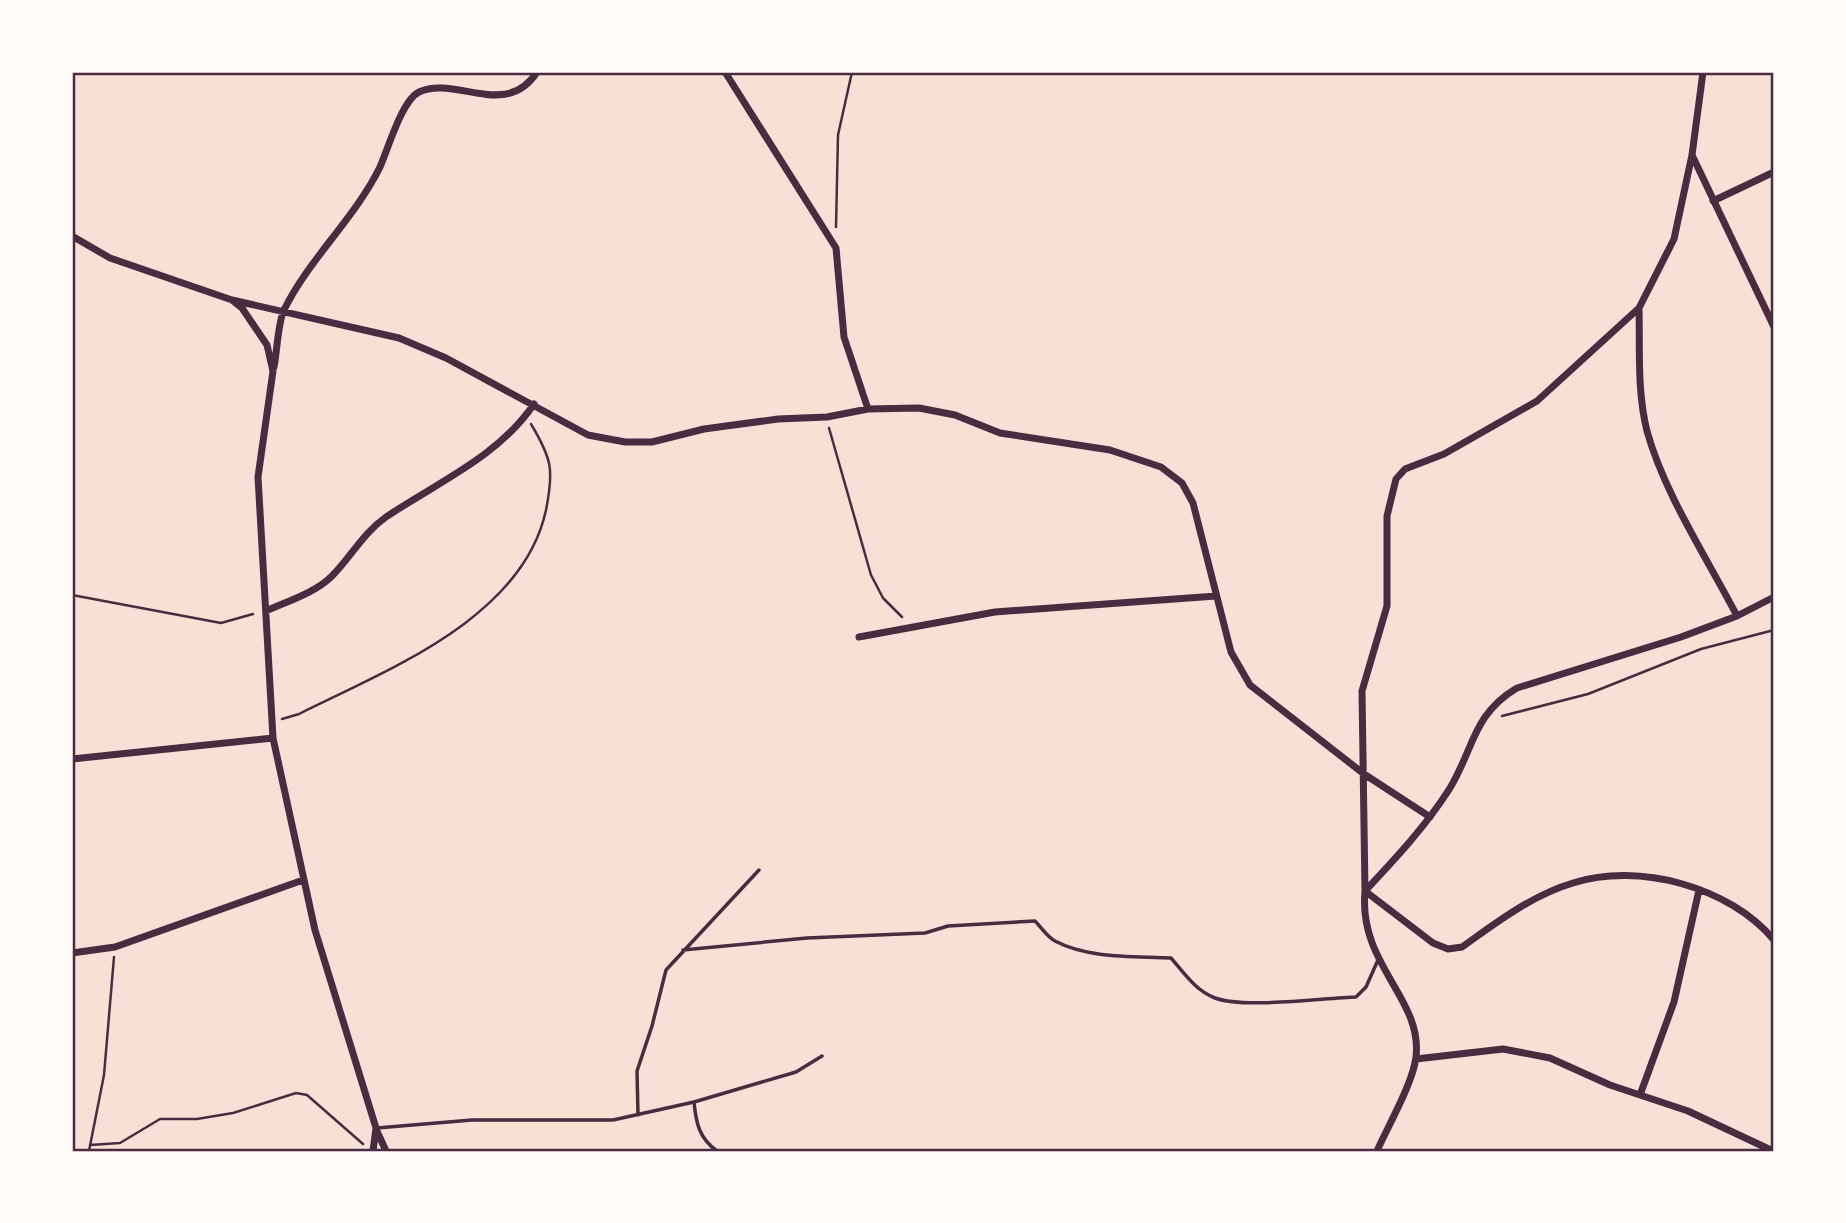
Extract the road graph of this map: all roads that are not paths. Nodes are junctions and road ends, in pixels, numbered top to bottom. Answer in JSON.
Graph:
{"nodes":[{"id":1,"x":537,"y":72,"type":"edge"},
{"id":2,"x":725,"y":72,"type":"edge"},
{"id":3,"x":1703,"y":72,"type":"edge"},
{"id":4,"x":1692,"y":155,"type":"junction"},
{"id":5,"x":1774,"y":172,"type":"edge"},
{"id":6,"x":1713,"y":201,"type":"junction"},
{"id":7,"x":72,"y":236,"type":"edge"},
{"id":8,"x":232,"y":300,"type":"junction"},
{"id":9,"x":1639,"y":308,"type":"junction"},
{"id":10,"x":283,"y":312,"type":"junction"},
{"id":11,"x":1774,"y":327,"type":"edge"},
{"id":12,"x":273,"y":371,"type":"junction"},
{"id":13,"x":534,"y":404,"type":"junction"},
{"id":14,"x":868,"y":409,"type":"junction"},
{"id":15,"x":1216,"y":596,"type":"junction"},
{"id":16,"x":1774,"y":597,"type":"edge"},
{"id":17,"x":266,"y":611,"type":"junction"},
{"id":18,"x":1737,"y":616,"type":"junction"},
{"id":19,"x":859,"y":637,"type":"dead end"},
{"id":20,"x":273,"y":738,"type":"junction"},
{"id":21,"x":72,"y":759,"type":"edge"},
{"id":22,"x":1364,"y":774,"type":"junction"},
{"id":23,"x":1430,"y":817,"type":"junction"},
{"id":24,"x":759,"y":870,"type":"dead end"},
{"id":25,"x":303,"y":880,"type":"junction"},
{"id":26,"x":1699,"y":890,"type":"junction"},
{"id":27,"x":1365,"y":891,"type":"junction"},
{"id":28,"x":1774,"y":940,"type":"edge"},
{"id":29,"x":683,"y":950,"type":"junction"},
{"id":30,"x":72,"y":953,"type":"edge"},
{"id":31,"x":1378,"y":960,"type":"junction"},
{"id":32,"x":822,"y":1056,"type":"dead end"},
{"id":33,"x":1416,"y":1059,"type":"junction"},
{"id":34,"x":1640,"y":1095,"type":"junction"},
{"id":35,"x":694,"y":1102,"type":"junction"},
{"id":36,"x":638,"y":1115,"type":"junction"},
{"id":37,"x":376,"y":1128,"type":"junction"},
{"id":38,"x":372,"y":1151,"type":"edge"},
{"id":39,"x":386,"y":1151,"type":"edge"},
{"id":40,"x":717,"y":1151,"type":"edge"},
{"id":41,"x":1377,"y":1151,"type":"edge"},
{"id":42,"x":1773,"y":1151,"type":"edge"}],
"edges":[{"from":1,"to":10,"type":"street"},
{"from":2,"to":14,"type":"street"},
{"from":3,"to":4,"type":"street"},
{"from":4,"to":6,"type":"street"},
{"from":4,"to":9,"type":"street"},
{"from":5,"to":6,"type":"street"},
{"from":6,"to":11,"type":"street"},
{"from":7,"to":8,"type":"street"},
{"from":8,"to":10,"type":"street"},
{"from":8,"to":12,"type":"street"},
{"from":9,"to":18,"type":"street"},
{"from":9,"to":22,"type":"street"},
{"from":10,"to":12,"type":"street"},
{"from":10,"to":13,"type":"street"},
{"from":12,"to":17,"type":"street"},
{"from":13,"to":14,"type":"street"},
{"from":13,"to":17,"type":"street"},
{"from":14,"to":15,"type":"street"},
{"from":15,"to":19,"type":"street"},
{"from":15,"to":22,"type":"street"},
{"from":16,"to":18,"type":"street"},
{"from":17,"to":20,"type":"street"},
{"from":18,"to":23,"type":"street"},
{"from":20,"to":21,"type":"street"},
{"from":20,"to":25,"type":"street"},
{"from":22,"to":23,"type":"street"},
{"from":22,"to":27,"type":"street"},
{"from":23,"to":27,"type":"street"},
{"from":24,"to":29,"type":"lane"},
{"from":25,"to":30,"type":"street"},
{"from":25,"to":37,"type":"street"},
{"from":26,"to":27,"type":"street"},
{"from":26,"to":28,"type":"street"},
{"from":26,"to":34,"type":"street"},
{"from":27,"to":31,"type":"street"},
{"from":29,"to":31,"type":"lane"},
{"from":29,"to":36,"type":"lane"},
{"from":31,"to":33,"type":"street"},
{"from":32,"to":35,"type":"lane"},
{"from":33,"to":34,"type":"street"},
{"from":33,"to":41,"type":"street"},
{"from":34,"to":42,"type":"street"},
{"from":35,"to":36,"type":"lane"},
{"from":35,"to":40,"type":"lane"},
{"from":36,"to":37,"type":"lane"},
{"from":37,"to":38,"type":"street"},
{"from":37,"to":39,"type":"street"}]}
